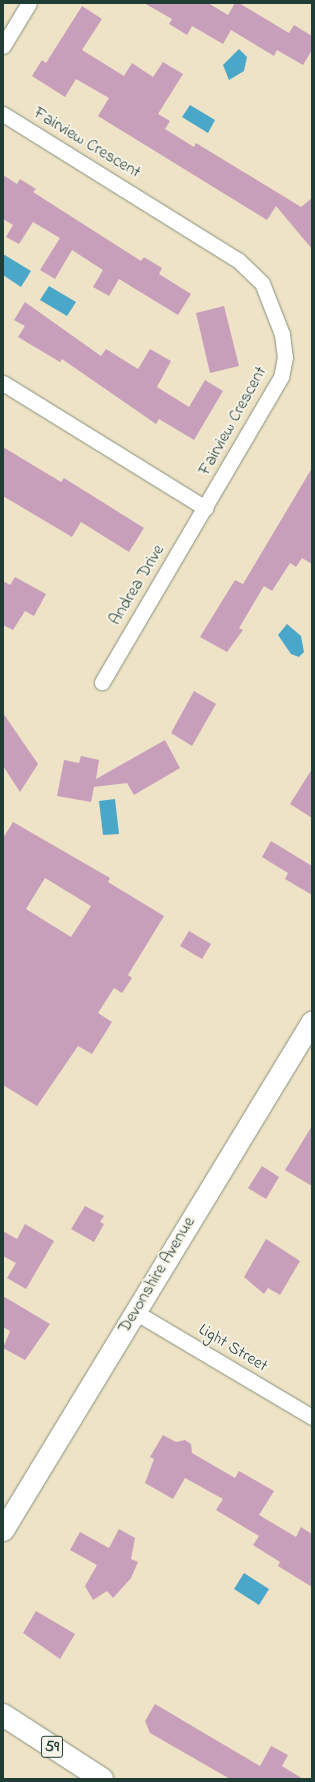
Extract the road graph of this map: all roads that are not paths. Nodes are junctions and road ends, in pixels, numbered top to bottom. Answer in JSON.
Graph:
{"nodes":[{"id":1,"x":29,"y":3,"type":"edge"},
{"id":2,"x":3,"y":46,"type":"edge"},
{"id":3,"x":3,"y":114,"type":"edge"},
{"id":4,"x":3,"y":383,"type":"edge"},
{"id":5,"x":205,"y":508,"type":"junction"},
{"id":6,"x":102,"y":682,"type":"dead end"},
{"id":7,"x":312,"y":1021,"type":"edge"},
{"id":8,"x":135,"y":1312,"type":"junction"},
{"id":9,"x":312,"y":1418,"type":"edge"},
{"id":10,"x":3,"y":1530,"type":"edge"},
{"id":11,"x":3,"y":1715,"type":"edge"},
{"id":12,"x":102,"y":1779,"type":"edge"}],
"edges":[{"from":1,"to":2,"type":"street"},
{"from":3,"to":5,"type":"street","name":"Fairview Crescent"},
{"from":4,"to":5,"type":"street"},
{"from":5,"to":6,"type":"street","name":"Andrea Drive"},
{"from":7,"to":8,"type":"main road","name":"Devonshire Avenue"},
{"from":8,"to":9,"type":"street","name":"Light Street"},
{"from":8,"to":10,"type":"main road","name":"Devonshire Avenue"},
{"from":11,"to":12,"type":"main road","number":"59"}]}
